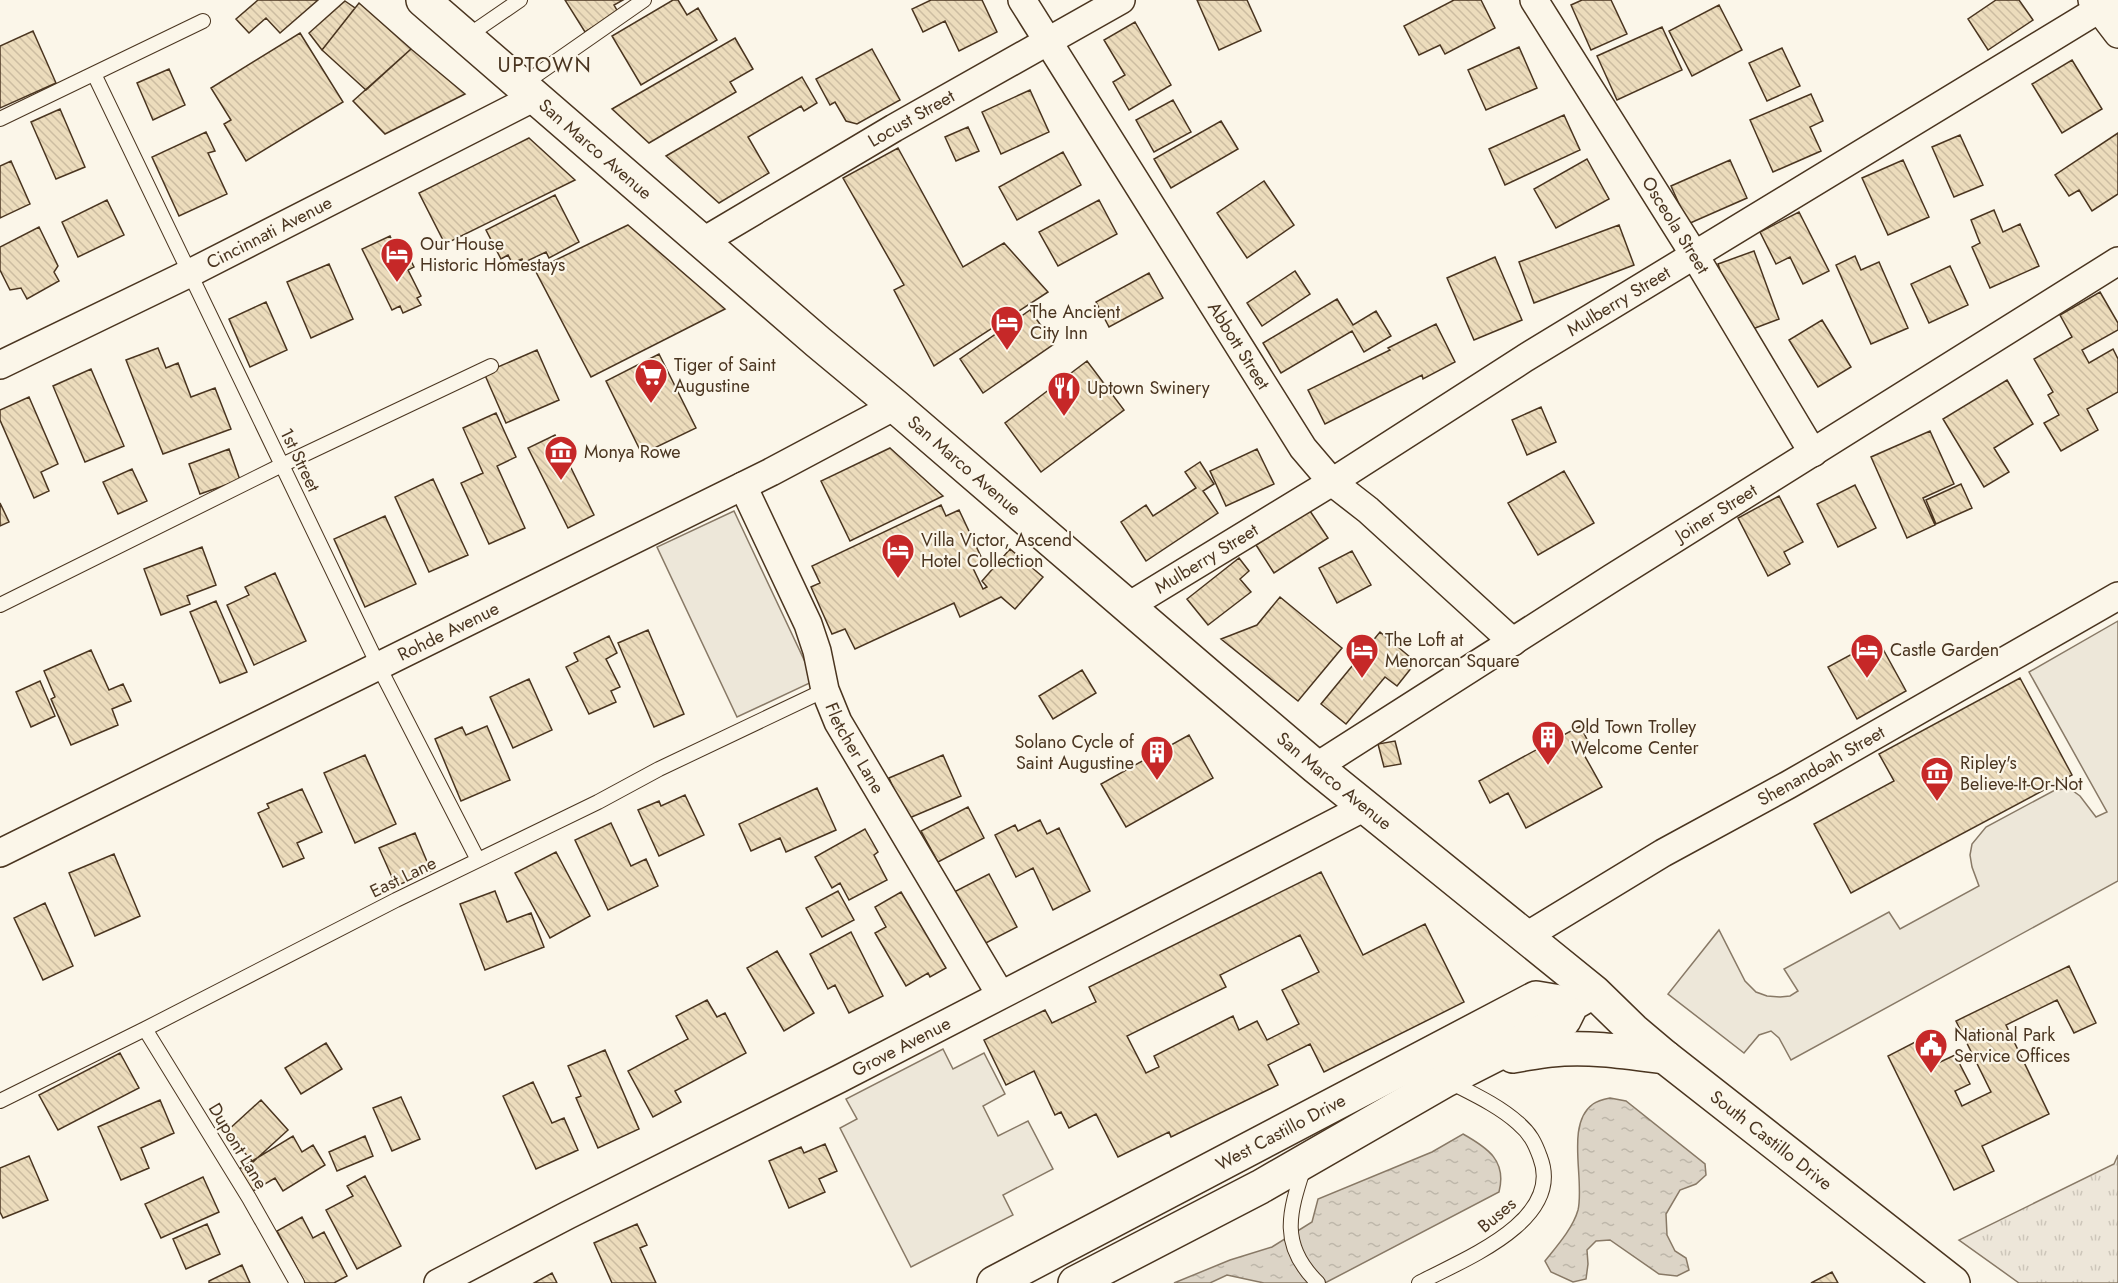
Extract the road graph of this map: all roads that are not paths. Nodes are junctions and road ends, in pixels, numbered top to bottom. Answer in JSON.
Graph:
{"nodes":[{"id":1,"x":423,"y":0,"type":"edge"},
{"id":2,"x":520,"y":0,"type":"edge"},
{"id":3,"x":644,"y":0,"type":"edge"},
{"id":4,"x":1022,"y":0,"type":"edge"},
{"id":5,"x":1121,"y":0,"type":"edge"},
{"id":6,"x":1533,"y":0,"type":"edge"},
{"id":7,"x":2102,"y":3,"type":"edge"},
{"id":8,"x":203,"y":21,"type":"dead end"},
{"id":9,"x":2118,"y":34,"type":"edge"},
{"id":10,"x":466,"y":38,"type":"junction"},
{"id":11,"x":1050,"y":41,"type":"junction"},
{"id":12,"x":94,"y":74,"type":"junction"},
{"id":13,"x":529,"y":91,"type":"junction"},
{"id":14,"x":0,"y":119,"type":"edge"},
{"id":15,"x":702,"y":242,"type":"junction"},
{"id":16,"x":1695,"y":256,"type":"junction"},
{"id":17,"x":2118,"y":261,"type":"edge"},
{"id":18,"x":190,"y":273,"type":"junction"},
{"id":19,"x":0,"y":365,"type":"edge"},
{"id":20,"x":491,"y":366,"type":"dead end"},
{"id":21,"x":895,"y":406,"type":"junction"},
{"id":22,"x":1813,"y":453,"type":"junction"},
{"id":23,"x":282,"y":465,"type":"junction"},
{"id":24,"x":1332,"y":482,"type":"junction"},
{"id":25,"x":743,"y":486,"type":"junction"},
{"id":26,"x":2118,"y":596,"type":"edge"},
{"id":27,"x":0,"y":605,"type":"edge"},
{"id":28,"x":1127,"y":607,"type":"junction"},
{"id":29,"x":1513,"y":642,"type":"junction"},
{"id":30,"x":379,"y":667,"type":"junction"},
{"id":31,"x":825,"y":690,"type":"junction"},
{"id":32,"x":1316,"y":767,"type":"junction"},
{"id":33,"x":1365,"y":807,"type":"junction"},
{"id":34,"x":0,"y":853,"type":"edge"},
{"id":35,"x":478,"y":860,"type":"junction"},
{"id":36,"x":1524,"y":937,"type":"junction"},
{"id":37,"x":1000,"y":994,"type":"junction"},
{"id":38,"x":1583,"y":998,"type":"junction"},
{"id":39,"x":145,"y":1029,"type":"junction"},
{"id":40,"x":1665,"y":1057,"type":"junction"},
{"id":41,"x":1479,"y":1063,"type":"junction"},
{"id":42,"x":1446,"y":1080,"type":"junction"},
{"id":43,"x":0,"y":1101,"type":"edge"},
{"id":44,"x":1307,"y":1159,"type":"junction"},
{"id":45,"x":297,"y":1283,"type":"edge"},
{"id":46,"x":438,"y":1283,"type":"edge"},
{"id":47,"x":994,"y":1283,"type":"edge"},
{"id":48,"x":1075,"y":1283,"type":"edge"},
{"id":49,"x":1318,"y":1283,"type":"edge"},
{"id":50,"x":1419,"y":1283,"type":"edge"},
{"id":51,"x":1953,"y":1283,"type":"edge"}],
"edges":[{"from":1,"to":10,"type":"main road","name":"San Marco Avenue"},
{"from":2,"to":10,"type":"lane"},
{"from":3,"to":13,"type":"lane"},
{"from":4,"to":11,"type":"street","name":"Abbott Street"},
{"from":5,"to":11,"type":"street","name":"Locust Street"},
{"from":6,"to":16,"type":"street","name":"Osceola Street"},
{"from":7,"to":9,"type":"street"},
{"from":7,"to":16,"type":"street","name":"Mulberry Street"},
{"from":8,"to":12,"type":"lane"},
{"from":10,"to":13,"type":"main road","name":"San Marco Avenue"},
{"from":11,"to":15,"type":"street","name":"Locust Street"},
{"from":11,"to":24,"type":"street","name":"Abbott Street"},
{"from":12,"to":14,"type":"lane"},
{"from":12,"to":18,"type":"lane","name":"1st Street"},
{"from":13,"to":15,"type":"main road","name":"San Marco Avenue"},
{"from":13,"to":18,"type":"street","name":"Cincinnati Avenue"},
{"from":15,"to":21,"type":"main road","name":"San Marco Avenue"},
{"from":16,"to":22,"type":"street","name":"Osceola Street"},
{"from":16,"to":24,"type":"street","name":"Mulberry Street"},
{"from":17,"to":22,"type":"street","name":"Joiner Street"},
{"from":18,"to":19,"type":"street","name":"Cincinnati Avenue"},
{"from":18,"to":23,"type":"lane","name":"1st Street"},
{"from":20,"to":23,"type":"lane"},
{"from":21,"to":25,"type":"street","name":"Rohde Avenue"},
{"from":21,"to":28,"type":"main road","name":"San Marco Avenue"},
{"from":22,"to":29,"type":"street","name":"Joiner Street"},
{"from":23,"to":27,"type":"lane"},
{"from":23,"to":30,"type":"lane","name":"1st Street"},
{"from":24,"to":28,"type":"street","name":"Mulberry Street"},
{"from":24,"to":29,"type":"street","name":"Abbott Street"},
{"from":25,"to":30,"type":"street","name":"Rohde Avenue"},
{"from":25,"to":31,"type":"street","name":"Fletcher Lane"},
{"from":26,"to":36,"type":"street","name":"Shenandoah Street"},
{"from":28,"to":32,"type":"main road","name":"San Marco Avenue"},
{"from":29,"to":32,"type":"street","name":"Joiner Street"},
{"from":30,"to":34,"type":"street","name":"Rohde Avenue"},
{"from":30,"to":35,"type":"lane","name":"1st Street"},
{"from":31,"to":35,"type":"lane","name":"East Lane"},
{"from":31,"to":37,"type":"street","name":"Fletcher Lane"},
{"from":32,"to":33,"type":"main road","name":"San Marco Avenue"},
{"from":33,"to":36,"type":"main road","name":"San Marco Avenue"},
{"from":33,"to":37,"type":"street","name":"Grove Avenue"},
{"from":35,"to":39,"type":"lane","name":"East Lane"},
{"from":36,"to":38,"type":"main road","name":"San Marco Avenue"},
{"from":37,"to":46,"type":"street","name":"Grove Avenue"},
{"from":38,"to":40,"type":"main road","name":"South Castillo Drive"},
{"from":38,"to":41,"type":"main road","name":"West Castillo Drive"},
{"from":38,"to":47,"type":"main road","name":"West Castillo Drive"},
{"from":39,"to":43,"type":"lane","name":"East Lane"},
{"from":39,"to":45,"type":"lane","name":"Dupont Lane"},
{"from":40,"to":41,"type":"main road"},
{"from":40,"to":51,"type":"main road","name":"South Castillo Drive"},
{"from":41,"to":42,"type":"main road","name":"West Castillo Drive"},
{"from":42,"to":44,"type":"main road","name":"West Castillo Drive"},
{"from":42,"to":50,"type":"lane","name":"Buses"},
{"from":44,"to":48,"type":"main road","name":"West Castillo Drive"},
{"from":44,"to":49,"type":"lane"}]}
